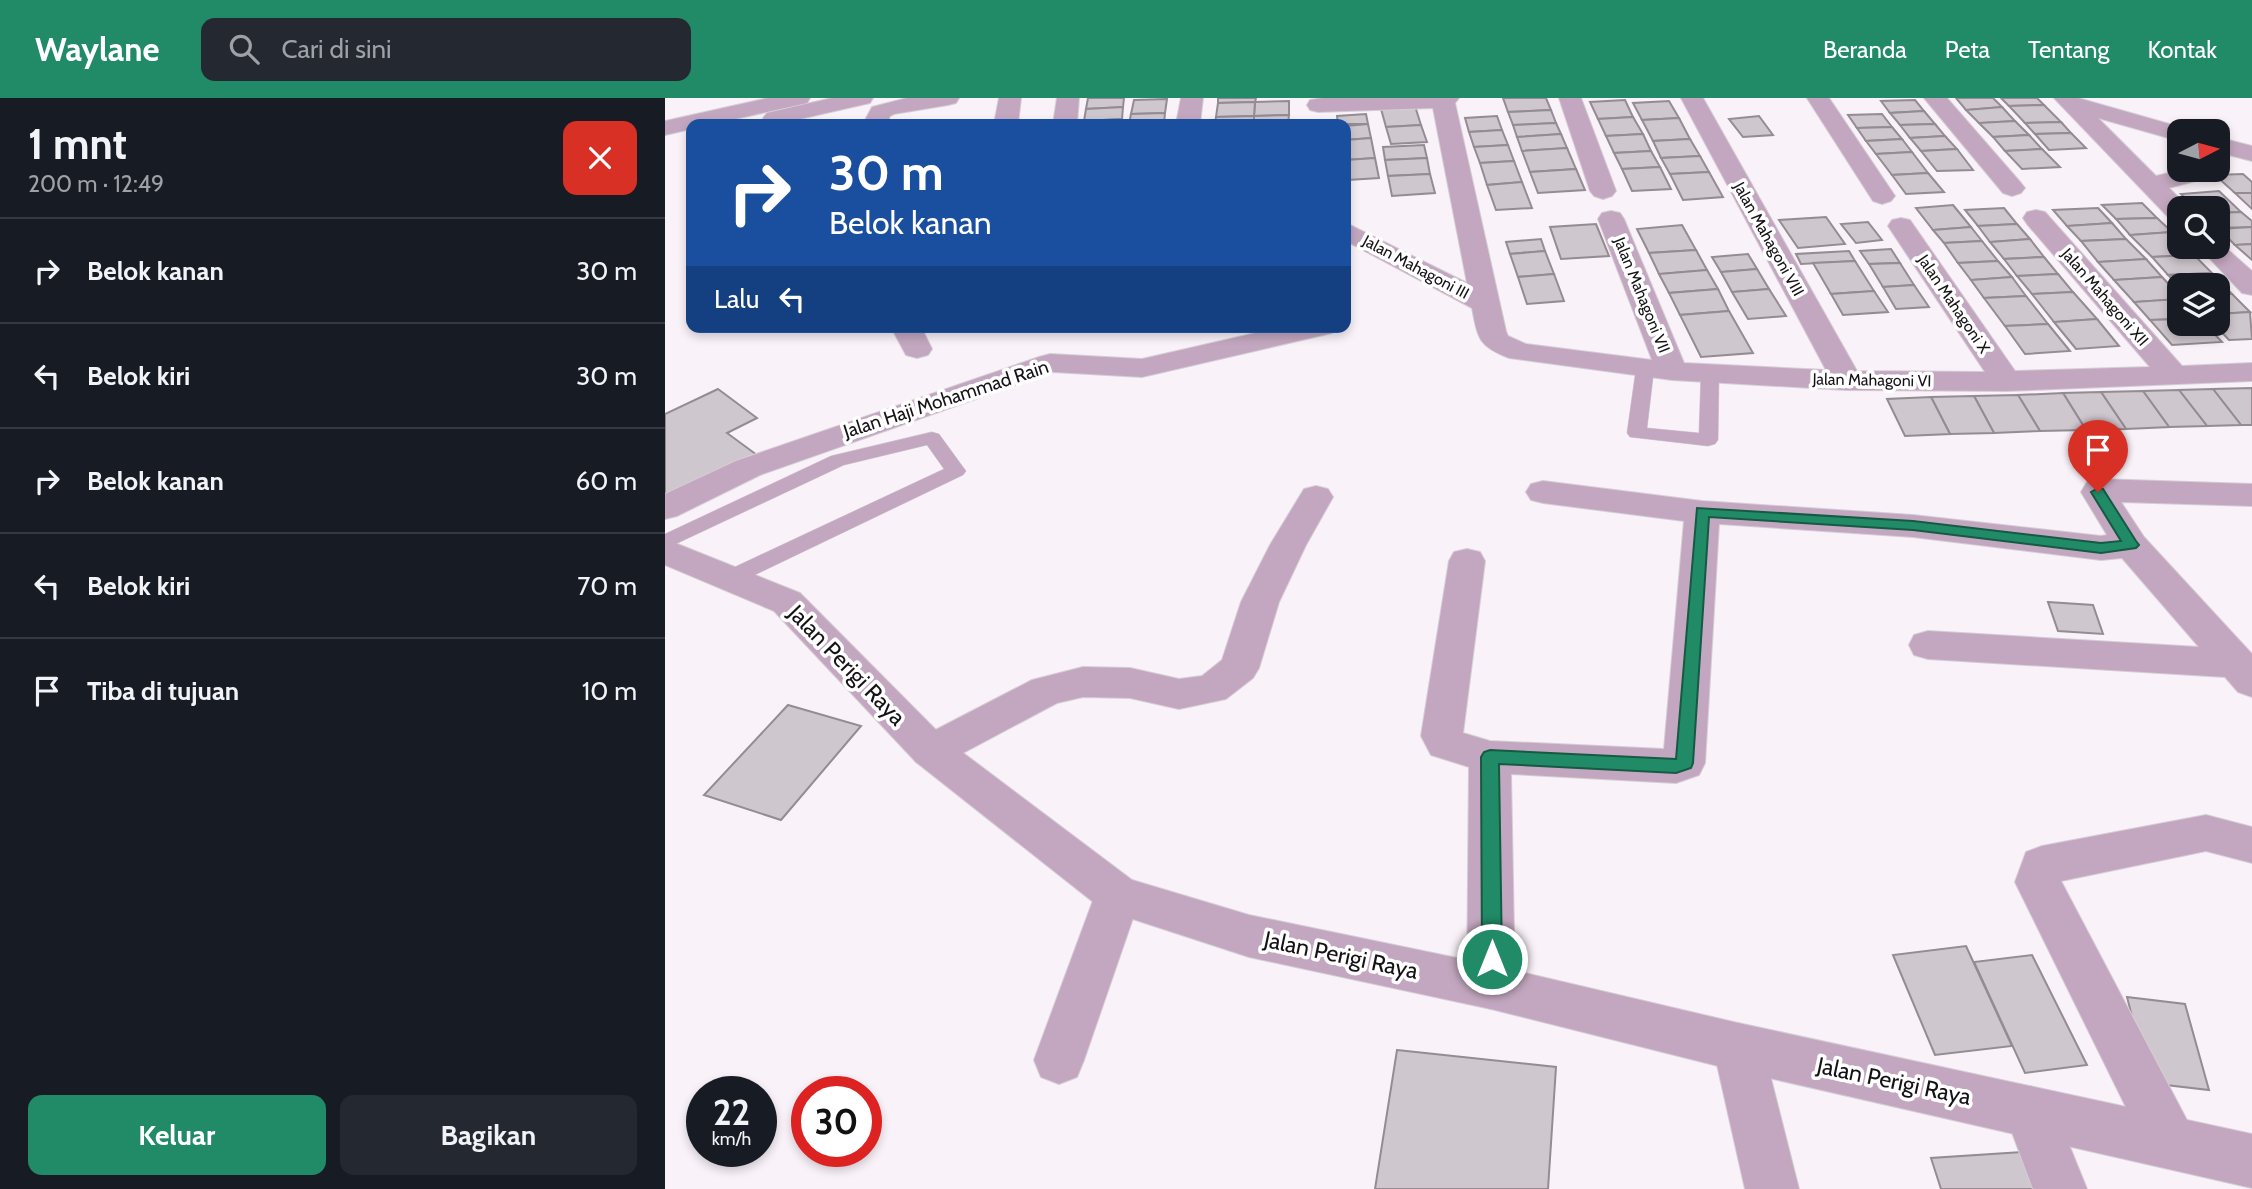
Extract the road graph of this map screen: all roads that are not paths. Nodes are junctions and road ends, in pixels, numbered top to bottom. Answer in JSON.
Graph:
{"nodes":[{"id":1,"x":799,"y":98,"type":"edge"},
{"id":2,"x":948,"y":98,"type":"edge"},
{"id":3,"x":1010,"y":98,"type":"edge"},
{"id":4,"x":1068,"y":98,"type":"edge"},
{"id":5,"x":1192,"y":98,"type":"edge"},
{"id":6,"x":1570,"y":98,"type":"edge"},
{"id":7,"x":1691,"y":98,"type":"edge"},
{"id":8,"x":1699,"y":98,"type":"edge"},
{"id":9,"x":1818,"y":98,"type":"edge"},
{"id":10,"x":1934,"y":98,"type":"edge"},
{"id":11,"x":1445,"y":99,"type":"edge"},
{"id":12,"x":2068,"y":101,"type":"edge"},
{"id":13,"x":1318,"y":109,"type":"edge"},
{"id":14,"x":872,"y":111,"type":"edge"},
{"id":15,"x":705,"y":119,"type":"edge"},
{"id":16,"x":796,"y":119,"type":"edge"},
{"id":17,"x":1007,"y":119,"type":"edge"},
{"id":18,"x":1066,"y":119,"type":"edge"},
{"id":19,"x":1189,"y":119,"type":"edge"},
{"id":20,"x":686,"y":123,"type":"edge"},
{"id":21,"x":665,"y":128,"type":"edge"},
{"id":22,"x":2167,"y":130,"type":"edge"},
{"id":23,"x":686,"y":138,"type":"edge"},
{"id":24,"x":665,"y":143,"type":"edge"},
{"id":25,"x":2230,"y":149,"type":"edge"},
{"id":26,"x":2252,"y":156,"type":"edge"},
{"id":27,"x":2230,"y":164,"type":"edge"},
{"id":28,"x":2167,"y":181,"type":"edge"},
{"id":29,"x":2151,"y":185,"type":"junction"},
{"id":30,"x":2012,"y":188,"type":"dead end"},
{"id":31,"x":1603,"y":191,"type":"dead end"},
{"id":32,"x":1882,"y":195,"type":"dead end"},
{"id":33,"x":2167,"y":201,"type":"edge"},
{"id":34,"x":2036,"y":218,"type":"dead end"},
{"id":35,"x":1611,"y":219,"type":"dead end"},
{"id":36,"x":1901,"y":226,"type":"dead end"},
{"id":37,"x":1351,"y":234,"type":"edge"},
{"id":38,"x":2224,"y":259,"type":"edge"},
{"id":39,"x":2252,"y":287,"type":"edge"},
{"id":40,"x":1486,"y":304,"type":"junction"},
{"id":41,"x":1296,"y":333,"type":"edge"},
{"id":42,"x":1659,"y":370,"type":"junction"},
{"id":43,"x":2252,"y":372,"type":"edge"},
{"id":44,"x":1710,"y":374,"type":"junction"},
{"id":45,"x":2174,"y":376,"type":"junction"},
{"id":46,"x":1846,"y":380,"type":"junction"},
{"id":47,"x":2007,"y":382,"type":"junction"},
{"id":48,"x":1543,"y":492,"type":"dead end"},
{"id":49,"x":2252,"y":495,"type":"edge"},
{"id":50,"x":1316,"y":497,"type":"dead end"},
{"id":51,"x":665,"y":508,"type":"edge"},
{"id":52,"x":1702,"y":512,"type":"junction"},
{"id":53,"x":665,"y":542,"type":"edge"},
{"id":54,"x":2131,"y":545,"type":"junction"},
{"id":55,"x":665,"y":551,"type":"edge"},
{"id":56,"x":1468,"y":561,"type":"dead end"},
{"id":57,"x":730,"y":578,"type":"junction"},
{"id":58,"x":1928,"y":645,"type":"dead end"},
{"id":59,"x":2245,"y":673,"type":"edge"},
{"id":60,"x":931,"y":751,"type":"junction"},
{"id":61,"x":1490,"y":757,"type":"junction"},
{"id":62,"x":2252,"y":845,"type":"edge"},
{"id":63,"x":1118,"y":895,"type":"junction"},
{"id":64,"x":1492,"y":987,"type":"junction"},
{"id":65,"x":1738,"y":1047,"type":"junction"},
{"id":66,"x":1059,"y":1060,"type":"dead end"},
{"id":67,"x":2030,"y":1111,"type":"junction"},
{"id":68,"x":2172,"y":1143,"type":"junction"},
{"id":69,"x":2252,"y":1161,"type":"edge"},
{"id":70,"x":1772,"y":1189,"type":"edge"},
{"id":71,"x":2060,"y":1189,"type":"edge"}],
"edges":[{"from":1,"to":15,"type":"street"},
{"from":2,"to":14,"type":"street"},
{"from":3,"to":17,"type":"street"},
{"from":4,"to":18,"type":"street"},
{"from":5,"to":19,"type":"street"},
{"from":6,"to":31,"type":"street"},
{"from":7,"to":8,"type":"street"},
{"from":7,"to":46,"type":"street","name":"Jalan Mahagoni VIII"},
{"from":9,"to":32,"type":"street"},
{"from":10,"to":30,"type":"street"},
{"from":11,"to":13,"type":"street"},
{"from":11,"to":40,"type":"street"},
{"from":12,"to":22,"type":"street"},
{"from":12,"to":29,"type":"street"},
{"from":14,"to":16,"type":"street"},
{"from":20,"to":21,"type":"street"},
{"from":23,"to":24,"type":"street"},
{"from":25,"to":26,"type":"street"},
{"from":26,"to":27,"type":"street"},
{"from":28,"to":29,"type":"street"},
{"from":29,"to":33,"type":"street"},
{"from":34,"to":45,"type":"street","name":"Jalan Mahagoni XII"},
{"from":35,"to":42,"type":"street","name":"Jalan Mahagoni VII"},
{"from":36,"to":47,"type":"street","name":"Jalan Mahagoni X"},
{"from":37,"to":40,"type":"street","name":"Jalan Mahagoni III"},
{"from":38,"to":39,"type":"street"},
{"from":40,"to":42,"type":"street","name":"Jalan Mahagoni VI"},
{"from":41,"to":51,"type":"street","name":"Jalan Haji Mohammad Rain"},
{"from":42,"to":44,"type":"street","name":"Jalan Mahagoni VI"},
{"from":42,"to":44,"type":"lane"},
{"from":43,"to":45,"type":"street","name":"Jalan Mahagoni VI"},
{"from":44,"to":46,"type":"street","name":"Jalan Mahagoni VI"},
{"from":45,"to":47,"type":"street","name":"Jalan Mahagoni VI"},
{"from":46,"to":47,"type":"street","name":"Jalan Mahagoni VI"},
{"from":48,"to":52,"type":"street"},
{"from":49,"to":54,"type":"street"},
{"from":50,"to":60,"type":"street"},
{"from":52,"to":54,"type":"street"},
{"from":52,"to":61,"type":"street"},
{"from":53,"to":57,"type":"lane"},
{"from":54,"to":59,"type":"street"},
{"from":55,"to":57,"type":"street","name":"Jalan Perigi Raya"},
{"from":56,"to":61,"type":"street"},
{"from":57,"to":60,"type":"street","name":"Jalan Perigi Raya"},
{"from":58,"to":59,"type":"street"},
{"from":60,"to":63,"type":"street","name":"Jalan Perigi Raya"},
{"from":61,"to":64,"type":"street"},
{"from":62,"to":68,"type":"street"},
{"from":63,"to":64,"type":"street","name":"Jalan Perigi Raya"},
{"from":63,"to":66,"type":"street"},
{"from":64,"to":65,"type":"street","name":"Jalan Perigi Raya"},
{"from":65,"to":67,"type":"street","name":"Jalan Perigi Raya"},
{"from":65,"to":70,"type":"street"},
{"from":67,"to":68,"type":"street","name":"Jalan Perigi Raya"},
{"from":67,"to":71,"type":"street"},
{"from":68,"to":69,"type":"street","name":"Jalan Perigi Raya"}]}
